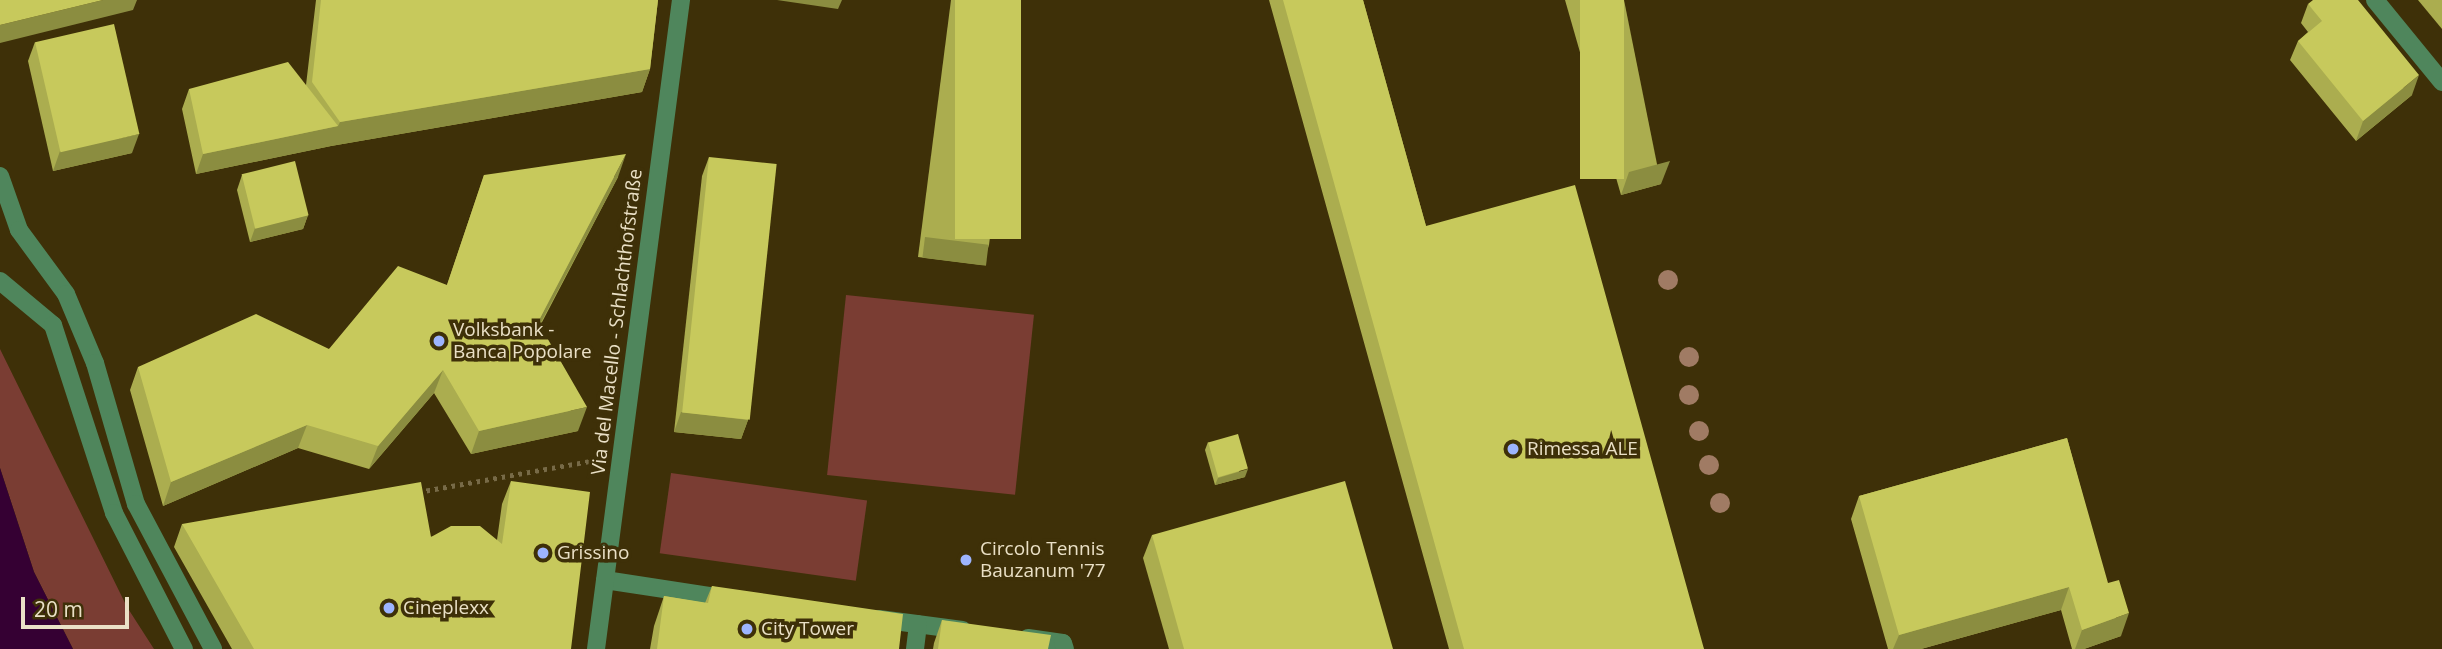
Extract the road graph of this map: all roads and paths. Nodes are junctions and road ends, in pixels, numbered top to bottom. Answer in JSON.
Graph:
{"nodes":[{"id":1,"x":681,"y":0,"type":"edge"},
{"id":2,"x":2375,"y":0,"type":"edge"},
{"id":3,"x":2442,"y":82,"type":"edge"},
{"id":4,"x":0,"y":176,"type":"edge"},
{"id":5,"x":0,"y":281,"type":"edge"},
{"id":6,"x":620,"y":455,"type":"junction"},
{"id":7,"x":415,"y":493,"type":"edge"},
{"id":8,"x":605,"y":580,"type":"junction"},
{"id":9,"x":746,"y":601,"type":"edge"},
{"id":10,"x":865,"y":617,"type":"edge"},
{"id":11,"x":918,"y":624,"type":"junction"},
{"id":12,"x":984,"y":632,"type":"edge"},
{"id":13,"x":1010,"y":636,"type":"edge"},
{"id":14,"x":184,"y":649,"type":"edge"},
{"id":15,"x":213,"y":649,"type":"edge"},
{"id":16,"x":596,"y":649,"type":"edge"},
{"id":17,"x":915,"y":649,"type":"edge"},
{"id":18,"x":1065,"y":649,"type":"edge"}],
"edges":[{"from":1,"to":6,"type":"street","name":"Via del Macello - Schlachthofstraße"},
{"from":2,"to":3,"type":"street"},
{"from":4,"to":15,"type":"street"},
{"from":5,"to":14,"type":"street"},
{"from":6,"to":7,"type":"path"},
{"from":6,"to":8,"type":"street","name":"Via del Macello - Schlachthofstraße"},
{"from":8,"to":9,"type":"street"},
{"from":8,"to":16,"type":"street","name":"Via del Macello - Schlachthofstraße"},
{"from":10,"to":11,"type":"street"},
{"from":11,"to":12,"type":"street"},
{"from":11,"to":17,"type":"street"},
{"from":13,"to":18,"type":"street"}]}
